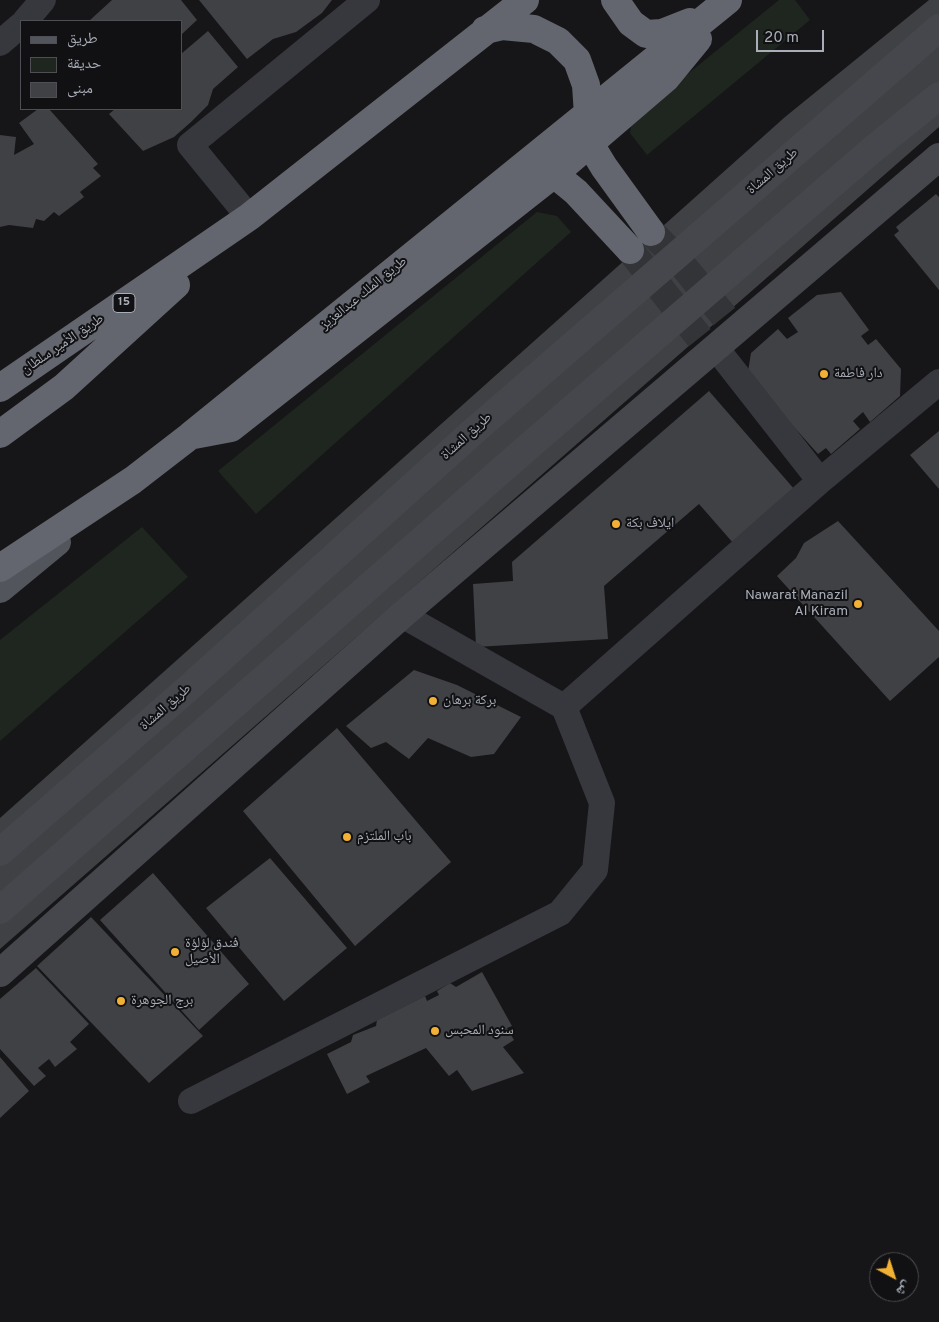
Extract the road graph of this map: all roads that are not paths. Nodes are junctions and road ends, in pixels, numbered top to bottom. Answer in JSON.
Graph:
{"nodes":[{"id":1,"x":43,"y":0,"type":"edge"},
{"id":2,"x":367,"y":0,"type":"edge"},
{"id":3,"x":525,"y":0,"type":"edge"},
{"id":4,"x":615,"y":0,"type":"edge"},
{"id":5,"x":723,"y":4,"type":"edge"},
{"id":6,"x":26,"y":20,"type":"edge"},
{"id":7,"x":20,"y":25,"type":"edge"},
{"id":8,"x":939,"y":28,"type":"edge"},
{"id":9,"x":485,"y":30,"type":"junction"},
{"id":10,"x":0,"y":43,"type":"edge"},
{"id":11,"x":939,"y":96,"type":"edge"},
{"id":12,"x":589,"y":111,"type":"junction"},
{"id":13,"x":590,"y":144,"type":"junction"},
{"id":14,"x":939,"y":157,"type":"edge"},
{"id":15,"x":554,"y":174,"type":"junction"},
{"id":16,"x":249,"y":217,"type":"junction"},
{"id":17,"x":651,"y":232,"type":"tunnel mouth"},
{"id":18,"x":630,"y":250,"type":"tunnel mouth"},
{"id":19,"x":710,"y":348,"type":"junction"},
{"id":20,"x":939,"y":382,"type":"edge"},
{"id":21,"x":0,"y":388,"type":"edge"},
{"id":22,"x":0,"y":434,"type":"edge"},
{"id":23,"x":190,"y":436,"type":"junction"},
{"id":24,"x":132,"y":480,"type":"junction"},
{"id":25,"x":820,"y":481,"type":"junction"},
{"id":26,"x":0,"y":568,"type":"edge"},
{"id":27,"x":0,"y":589,"type":"edge"},
{"id":28,"x":402,"y":616,"type":"junction"},
{"id":29,"x":564,"y":707,"type":"junction"},
{"id":30,"x":0,"y":852,"type":"edge"},
{"id":31,"x":0,"y":910,"type":"edge"},
{"id":32,"x":0,"y":973,"type":"edge"},
{"id":33,"x":191,"y":1102,"type":"dead end"}],
"edges":[{"from":1,"to":6,"type":"street"},
{"from":2,"to":16,"type":"street"},
{"from":3,"to":9,"type":"highway"},
{"from":4,"to":5,"type":"highway"},
{"from":5,"to":12,"type":"highway","name":"طريق الملك عبدالعزيز"},
{"from":5,"to":13,"type":"highway"},
{"from":7,"to":10,"type":"street"},
{"from":8,"to":30,"type":"main road","name":"طريق المشاة"},
{"from":9,"to":12,"type":"highway"},
{"from":9,"to":16,"type":"highway"},
{"from":11,"to":31,"type":"main road"},
{"from":12,"to":13,"type":"highway"},
{"from":12,"to":23,"type":"highway","name":"طريق الملك عبدالعزيز"},
{"from":13,"to":15,"type":"highway"},
{"from":13,"to":17,"type":"highway"},
{"from":14,"to":19,"type":"main road"},
{"from":15,"to":18,"type":"highway"},
{"from":15,"to":23,"type":"highway"},
{"from":16,"to":21,"type":"highway","name":"طريق الأمير سلطان","number":"15"},
{"from":16,"to":22,"type":"highway"},
{"from":19,"to":25,"type":"street"},
{"from":19,"to":28,"type":"main road"},
{"from":20,"to":25,"type":"street"},
{"from":23,"to":24,"type":"highway","name":"طريق الملك عبدالعزيز"},
{"from":24,"to":26,"type":"highway"},
{"from":24,"to":27,"type":"main road","name":"طريق الملك عبدالعزيز"},
{"from":25,"to":29,"type":"street"},
{"from":28,"to":29,"type":"street"},
{"from":28,"to":32,"type":"main road"},
{"from":29,"to":33,"type":"street"}]}
